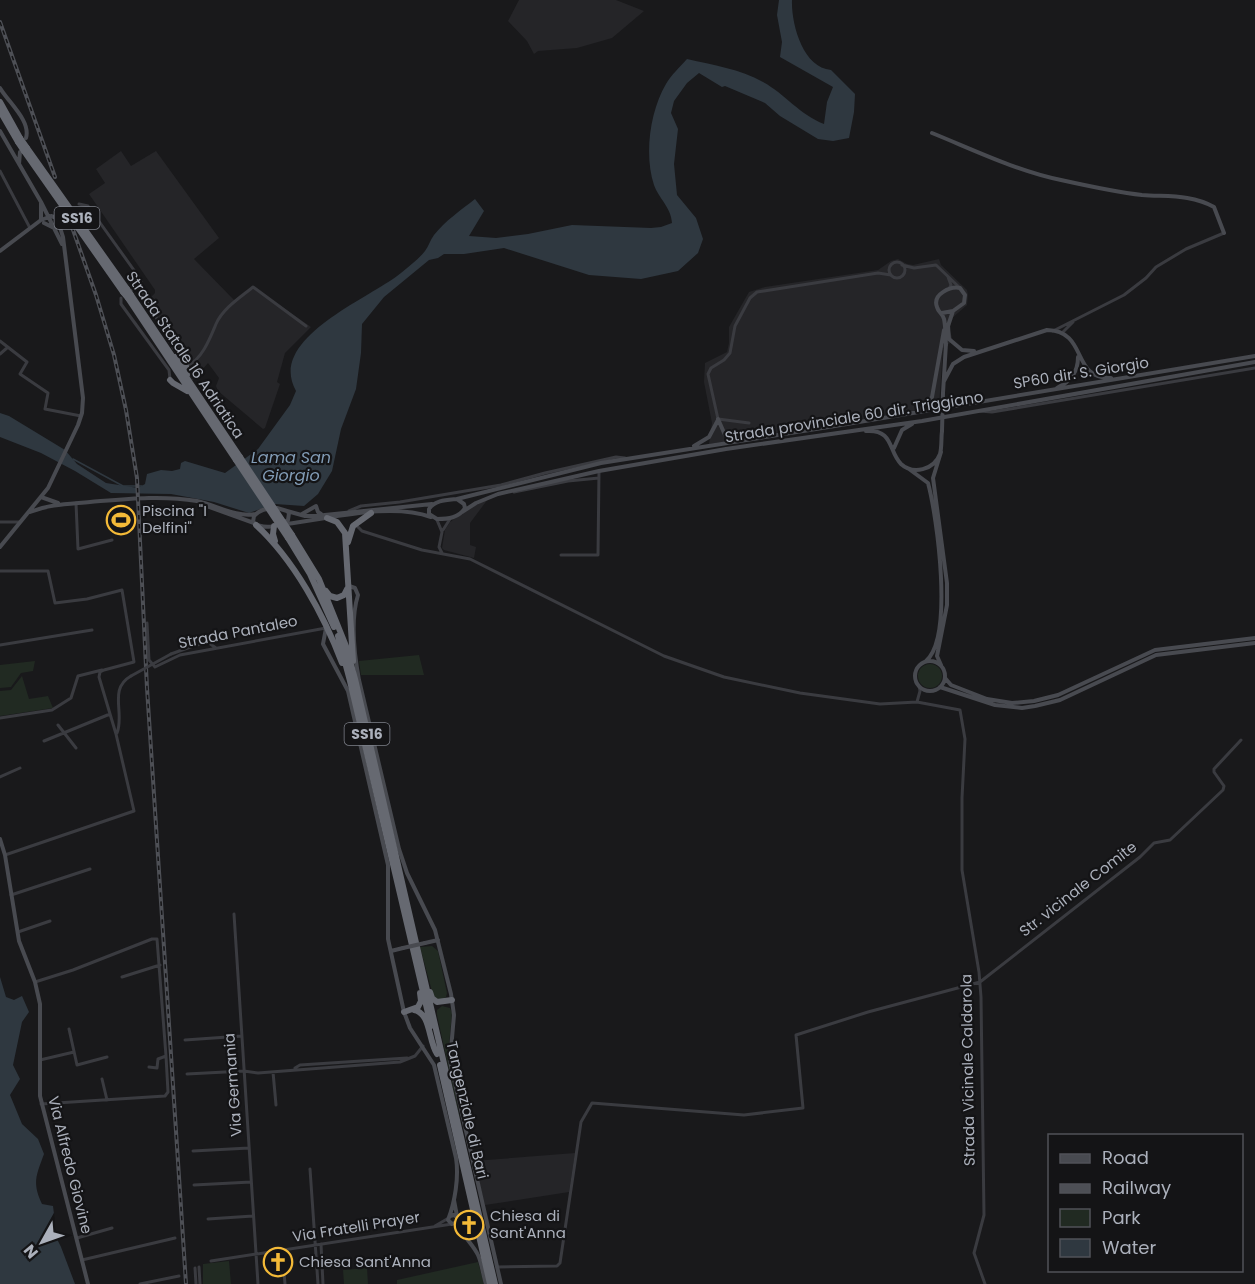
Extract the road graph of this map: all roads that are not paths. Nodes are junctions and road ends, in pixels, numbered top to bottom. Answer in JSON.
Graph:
{"nodes":[{"id":1,"x":0,"y":88,"type":"edge"},
{"id":2,"x":0,"y":102,"type":"edge"},
{"id":3,"x":0,"y":111,"type":"edge"},
{"id":4,"x":0,"y":132,"type":"edge"},
{"id":5,"x":932,"y":133,"type":"dead end"},
{"id":6,"x":21,"y":139,"type":"junction"},
{"id":7,"x":24,"y":150,"type":"junction"},
{"id":8,"x":14,"y":157,"type":"junction"},
{"id":9,"x":19,"y":165,"type":"junction"},
{"id":10,"x":0,"y":171,"type":"edge"},
{"id":11,"x":41,"y":202,"type":"junction"},
{"id":12,"x":79,"y":204,"type":"dead end"},
{"id":13,"x":49,"y":217,"type":"junction"},
{"id":14,"x":43,"y":222,"type":"junction"},
{"id":15,"x":31,"y":229,"type":"junction"},
{"id":16,"x":56,"y":230,"type":"junction"},
{"id":17,"x":1224,"y":232,"type":"joint"},
{"id":18,"x":64,"y":248,"type":"junction"},
{"id":19,"x":0,"y":250,"type":"edge"},
{"id":20,"x":902,"y":265,"type":"junction"},
{"id":21,"x":891,"y":266,"type":"junction"},
{"id":22,"x":914,"y":267,"type":"junction"},
{"id":23,"x":879,"y":273,"type":"junction"},
{"id":24,"x":904,"y":273,"type":"junction"},
{"id":25,"x":891,"y":275,"type":"junction"},
{"id":26,"x":948,"y":276,"type":"junction"},
{"id":27,"x":140,"y":287,"type":"junction"},
{"id":28,"x":960,"y":288,"type":"junction"},
{"id":29,"x":949,"y":289,"type":"junction"},
{"id":30,"x":127,"y":293,"type":"junction"},
{"id":31,"x":953,"y":311,"type":"junction"},
{"id":32,"x":942,"y":314,"type":"junction"},
{"id":33,"x":945,"y":324,"type":"junction"},
{"id":34,"x":306,"y":326,"type":"dead end"},
{"id":35,"x":1067,"y":326,"type":"junction"},
{"id":36,"x":1053,"y":331,"type":"junction"},
{"id":37,"x":948,"y":333,"type":"junction"},
{"id":38,"x":1062,"y":333,"type":"junction"},
{"id":39,"x":1070,"y":338,"type":"junction"},
{"id":40,"x":0,"y":341,"type":"edge"},
{"id":41,"x":946,"y":345,"type":"junction"},
{"id":42,"x":8,"y":347,"type":"junction"},
{"id":43,"x":986,"y":349,"type":"junction"},
{"id":44,"x":167,"y":352,"type":"junction"},
{"id":45,"x":1078,"y":353,"type":"junction"},
{"id":46,"x":0,"y":354,"type":"edge"},
{"id":47,"x":1255,"y":356,"type":"edge"},
{"id":48,"x":1255,"y":362,"type":"edge"},
{"id":49,"x":187,"y":365,"type":"junction"},
{"id":50,"x":1255,"y":368,"type":"edge"},
{"id":51,"x":1124,"y":378,"type":"junction"},
{"id":52,"x":188,"y":379,"type":"junction"},
{"id":53,"x":171,"y":380,"type":"junction"},
{"id":54,"x":944,"y":381,"type":"junction"},
{"id":55,"x":1052,"y":390,"type":"junction"},
{"id":56,"x":979,"y":410,"type":"junction"},
{"id":57,"x":205,"y":413,"type":"junction"},
{"id":58,"x":906,"y":414,"type":"junction"},
{"id":59,"x":81,"y":416,"type":"junction"},
{"id":60,"x":718,"y":419,"type":"junction"},
{"id":61,"x":922,"y":421,"type":"junction"},
{"id":62,"x":749,"y":423,"type":"dead end"},
{"id":63,"x":830,"y":434,"type":"junction"},
{"id":64,"x":771,"y":436,"type":"junction"},
{"id":65,"x":894,"y":448,"type":"junction"},
{"id":66,"x":940,"y":452,"type":"junction"},
{"id":67,"x":669,"y":453,"type":"junction"},
{"id":68,"x":238,"y":459,"type":"junction"},
{"id":69,"x":630,"y":459,"type":"junction"},
{"id":70,"x":909,"y":469,"type":"junction"},
{"id":71,"x":599,"y":471,"type":"junction"},
{"id":72,"x":599,"y":477,"type":"junction"},
{"id":73,"x":48,"y":488,"type":"junction"},
{"id":74,"x":509,"y":491,"type":"junction"},
{"id":75,"x":42,"y":497,"type":"junction"},
{"id":76,"x":446,"y":497,"type":"junction"},
{"id":77,"x":189,"y":500,"type":"junction"},
{"id":78,"x":457,"y":500,"type":"junction"},
{"id":79,"x":76,"y":503,"type":"junction"},
{"id":80,"x":51,"y":504,"type":"junction"},
{"id":81,"x":432,"y":504,"type":"junction"},
{"id":82,"x":288,"y":511,"type":"junction"},
{"id":83,"x":350,"y":511,"type":"junction"},
{"id":84,"x":462,"y":512,"type":"junction"},
{"id":85,"x":27,"y":513,"type":"junction"},
{"id":86,"x":371,"y":513,"type":"junction"},
{"id":87,"x":256,"y":514,"type":"junction"},
{"id":88,"x":301,"y":515,"type":"junction"},
{"id":89,"x":324,"y":516,"type":"junction"},
{"id":90,"x":431,"y":517,"type":"junction"},
{"id":91,"x":437,"y":519,"type":"junction"},
{"id":92,"x":450,"y":519,"type":"junction"},
{"id":93,"x":0,"y":522,"type":"edge"},
{"id":94,"x":20,"y":522,"type":"junction"},
{"id":95,"x":355,"y":523,"type":"junction"},
{"id":96,"x":255,"y":524,"type":"junction"},
{"id":97,"x":282,"y":524,"type":"junction"},
{"id":98,"x":274,"y":526,"type":"junction"},
{"id":99,"x":442,"y":532,"type":"junction"},
{"id":100,"x":290,"y":536,"type":"junction"},
{"id":101,"x":112,"y":540,"type":"dead end"},
{"id":102,"x":275,"y":542,"type":"junction"},
{"id":103,"x":0,"y":546,"type":"edge"},
{"id":104,"x":347,"y":546,"type":"junction"},
{"id":105,"x":439,"y":547,"type":"junction"},
{"id":106,"x":432,"y":552,"type":"junction"},
{"id":107,"x":443,"y":554,"type":"junction"},
{"id":108,"x":561,"y":555,"type":"dead end"},
{"id":109,"x":0,"y":571,"type":"edge"},
{"id":110,"x":319,"y":579,"type":"junction"},
{"id":111,"x":348,"y":585,"type":"junction"},
{"id":112,"x":308,"y":594,"type":"junction"},
{"id":113,"x":318,"y":595,"type":"junction"},
{"id":114,"x":315,"y":607,"type":"junction"},
{"id":115,"x":147,"y":623,"type":"dead end"},
{"id":116,"x":326,"y":628,"type":"junction"},
{"id":117,"x":92,"y":630,"type":"dead end"},
{"id":118,"x":1255,"y":638,"type":"edge"},
{"id":119,"x":1255,"y":643,"type":"edge"},
{"id":120,"x":0,"y":645,"type":"edge"},
{"id":121,"x":216,"y":648,"type":"junction"},
{"id":122,"x":926,"y":661,"type":"junction"},
{"id":123,"x":940,"y":665,"type":"junction"},
{"id":124,"x":104,"y":670,"type":"junction"},
{"id":125,"x":945,"y":678,"type":"junction"},
{"id":126,"x":353,"y":680,"type":"junction"},
{"id":127,"x":919,"y":686,"type":"junction"},
{"id":128,"x":940,"y":687,"type":"junction"},
{"id":129,"x":926,"y":690,"type":"junction"},
{"id":130,"x":920,"y":693,"type":"junction"},
{"id":131,"x":917,"y":702,"type":"junction"},
{"id":132,"x":110,"y":714,"type":"junction"},
{"id":133,"x":0,"y":717,"type":"edge"},
{"id":134,"x":58,"y":725,"type":"dead end"},
{"id":135,"x":64,"y":733,"type":"junction"},
{"id":136,"x":116,"y":734,"type":"junction"},
{"id":137,"x":1240,"y":740,"type":"dead end"},
{"id":138,"x":44,"y":741,"type":"dead end"},
{"id":139,"x":76,"y":748,"type":"dead end"},
{"id":140,"x":20,"y":768,"type":"dead end"},
{"id":141,"x":0,"y":777,"type":"edge"},
{"id":142,"x":0,"y":839,"type":"edge"},
{"id":143,"x":5,"y":855,"type":"junction"},
{"id":144,"x":90,"y":869,"type":"dead end"},
{"id":145,"x":11,"y":895,"type":"junction"},
{"id":146,"x":234,"y":914,"type":"dead end"},
{"id":147,"x":50,"y":921,"type":"dead end"},
{"id":148,"x":18,"y":932,"type":"junction"},
{"id":149,"x":438,"y":940,"type":"junction"},
{"id":150,"x":413,"y":943,"type":"joint"},
{"id":151,"x":391,"y":951,"type":"junction"},
{"id":152,"x":416,"y":955,"type":"junction"},
{"id":153,"x":160,"y":965,"type":"junction"},
{"id":154,"x":122,"y":977,"type":"dead end"},
{"id":155,"x":34,"y":982,"type":"junction"},
{"id":156,"x":980,"y":982,"type":"junction"},
{"id":157,"x":452,"y":1000,"type":"junction"},
{"id":158,"x":443,"y":1003,"type":"junction"},
{"id":159,"x":414,"y":1010,"type":"junction"},
{"id":160,"x":404,"y":1012,"type":"junction"},
{"id":161,"x":69,"y":1029,"type":"dead end"},
{"id":162,"x":242,"y":1036,"type":"junction"},
{"id":163,"x":185,"y":1040,"type":"dead end"},
{"id":164,"x":423,"y":1046,"type":"junction"},
{"id":165,"x":74,"y":1052,"type":"junction"},
{"id":166,"x":439,"y":1052,"type":"junction"},
{"id":167,"x":166,"y":1056,"type":"junction"},
{"id":168,"x":107,"y":1057,"type":"dead end"},
{"id":169,"x":40,"y":1060,"type":"junction"},
{"id":170,"x":149,"y":1067,"type":"dead end"},
{"id":171,"x":244,"y":1071,"type":"junction"},
{"id":172,"x":273,"y":1072,"type":"junction"},
{"id":173,"x":187,"y":1074,"type":"dead end"},
{"id":174,"x":102,"y":1079,"type":"dead end"},
{"id":175,"x":107,"y":1100,"type":"junction"},
{"id":176,"x":41,"y":1104,"type":"junction"},
{"id":177,"x":276,"y":1105,"type":"dead end"},
{"id":178,"x":249,"y":1148,"type":"junction"},
{"id":179,"x":193,"y":1151,"type":"dead end"},
{"id":180,"x":310,"y":1169,"type":"dead end"},
{"id":181,"x":251,"y":1182,"type":"junction"},
{"id":182,"x":194,"y":1185,"type":"dead end"},
{"id":183,"x":454,"y":1196,"type":"junction"},
{"id":184,"x":253,"y":1216,"type":"junction"},
{"id":185,"x":449,"y":1217,"type":"junction"},
{"id":186,"x":208,"y":1219,"type":"dead end"},
{"id":187,"x":455,"y":1221,"type":"junction"},
{"id":188,"x":434,"y":1227,"type":"junction"},
{"id":189,"x":112,"y":1228,"type":"dead end"},
{"id":190,"x":76,"y":1238,"type":"junction"},
{"id":191,"x":175,"y":1238,"type":"dead end"},
{"id":192,"x":321,"y":1244,"type":"junction"},
{"id":193,"x":316,"y":1245,"type":"junction"},
{"id":194,"x":282,"y":1250,"type":"junction"},
{"id":195,"x":256,"y":1254,"type":"junction"},
{"id":196,"x":82,"y":1260,"type":"junction"},
{"id":197,"x":211,"y":1261,"type":"dead end"},
{"id":198,"x":197,"y":1267,"type":"dead end"},
{"id":199,"x":497,"y":1267,"type":"junction"},
{"id":200,"x":179,"y":1276,"type":"dead end"},
{"id":201,"x":157,"y":1282,"type":"edge"},
{"id":202,"x":88,"y":1284,"type":"edge"},
{"id":203,"x":141,"y":1284,"type":"edge"},
{"id":204,"x":198,"y":1284,"type":"edge"},
{"id":205,"x":258,"y":1284,"type":"edge"},
{"id":206,"x":285,"y":1284,"type":"edge"},
{"id":207,"x":318,"y":1284,"type":"edge"},
{"id":208,"x":323,"y":1284,"type":"edge"},
{"id":209,"x":486,"y":1284,"type":"edge"},
{"id":210,"x":490,"y":1284,"type":"edge"},
{"id":211,"x":495,"y":1284,"type":"edge"},
{"id":212,"x":501,"y":1284,"type":"edge"},
{"id":213,"x":985,"y":1284,"type":"edge"}],
"edges":[{"from":1,"to":6,"type":"main road"},
{"from":2,"to":6,"type":"highway","name":"Strada Statale 16 Adriatica","number":"SS16"},
{"from":3,"to":6,"type":"highway","name":"Strada Statale 16 Adriatica","number":"SS16"},
{"from":4,"to":8,"type":"main road"},
{"from":5,"to":17,"type":"main road"},
{"from":6,"to":7,"type":"highway","name":"Strada Statale 16 Adriatica","number":"SS16","bridge":true},
{"from":7,"to":8,"type":"main road"},
{"from":7,"to":9,"type":"main road"},
{"from":7,"to":30,"type":"highway","name":"Strada Statale 16 Adriatica","number":"SS16"},
{"from":8,"to":9,"type":"main road"},
{"from":9,"to":11,"type":"main road"},
{"from":10,"to":15,"type":"street"},
{"from":11,"to":13,"type":"main road"},
{"from":11,"to":14,"type":"main road"},
{"from":12,"to":27,"type":"street"},
{"from":13,"to":14,"type":"main road"},
{"from":13,"to":16,"type":"main road"},
{"from":13,"to":18,"type":"main road"},
{"from":14,"to":15,"type":"main road"},
{"from":14,"to":16,"type":"main road"},
{"from":15,"to":19,"type":"main road"},
{"from":16,"to":18,"type":"main road"},
{"from":17,"to":35,"type":"street"},
{"from":18,"to":59,"type":"main road"},
{"from":20,"to":21,"type":"street"},
{"from":20,"to":22,"type":"street"},
{"from":20,"to":24,"type":"street"},
{"from":21,"to":23,"type":"street"},
{"from":21,"to":25,"type":"street"},
{"from":22,"to":24,"type":"street"},
{"from":22,"to":26,"type":"street"},
{"from":23,"to":25,"type":"street"},
{"from":23,"to":60,"type":"street"},
{"from":24,"to":25,"type":"street"},
{"from":26,"to":28,"type":"street"},
{"from":26,"to":29,"type":"street"},
{"from":27,"to":30,"type":"street"},
{"from":27,"to":49,"type":"street"},
{"from":28,"to":29,"type":"main road"},
{"from":28,"to":31,"type":"main road"},
{"from":29,"to":32,"type":"main road"},
{"from":30,"to":44,"type":"highway","name":"Strada Statale 16 Adriatica","number":"SS16"},
{"from":30,"to":53,"type":"street"},
{"from":31,"to":32,"type":"main road"},
{"from":31,"to":37,"type":"main road"},
{"from":32,"to":33,"type":"main road"},
{"from":33,"to":41,"type":"main road"},
{"from":33,"to":58,"type":"main road"},
{"from":34,"to":49,"type":"street"},
{"from":35,"to":36,"type":"street"},
{"from":35,"to":38,"type":"street"},
{"from":35,"to":39,"type":"street"},
{"from":36,"to":38,"type":"main road"},
{"from":36,"to":43,"type":"main road"},
{"from":37,"to":41,"type":"main road"},
{"from":37,"to":43,"type":"main road"},
{"from":38,"to":39,"type":"main road"},
{"from":39,"to":45,"type":"main road"},
{"from":40,"to":42,"type":"street"},
{"from":41,"to":54,"type":"main road"},
{"from":42,"to":46,"type":"street"},
{"from":42,"to":59,"type":"street"},
{"from":43,"to":54,"type":"main road"},
{"from":44,"to":49,"type":"highway","number":"SS16"},
{"from":44,"to":52,"type":"highway","name":"Strada Statale 16 Adriatica","number":"SS16"},
{"from":44,"to":53,"type":"highway","number":"SS16"},
{"from":44,"to":57,"type":"highway","name":"Strada Statale 16 Adriatica","number":"SS16"},
{"from":45,"to":51,"type":"main road"},
{"from":45,"to":55,"type":"main road"},
{"from":47,"to":51,"type":"main road","name":"SP60 dir. S. Giorgio"},
{"from":48,"to":56,"type":"main road","name":"Strada provinciale 60 dir. Triggiano"},
{"from":49,"to":52,"type":"highway","number":"SS16"},
{"from":50,"to":56,"type":"street"},
{"from":51,"to":55,"type":"main road","name":"SP60 dir. S. Giorgio"},
{"from":52,"to":68,"type":"highway","name":"Strada Statale 16 Adriatica","number":"SS16"},
{"from":53,"to":57,"type":"highway","number":"SS16"},
{"from":54,"to":66,"type":"main road","bridge":true},
{"from":55,"to":58,"type":"main road","name":"SP60 dir. S. Giorgio"},
{"from":56,"to":61,"type":"main road","name":"Strada provinciale 60 dir. Triggiano"},
{"from":57,"to":68,"type":"highway","name":"Strada Statale 16 Adriatica","number":"SS16"},
{"from":58,"to":64,"type":"main road","name":"SP60 dir. S. Giorgio"},
{"from":59,"to":73,"type":"main road"},
{"from":60,"to":62,"type":"street"},
{"from":60,"to":64,"type":"main road"},
{"from":60,"to":67,"type":"main road"},
{"from":61,"to":63,"type":"main road","name":"Strada provinciale 60 dir. Triggiano"},
{"from":61,"to":65,"type":"main road"},
{"from":63,"to":65,"type":"main road"},
{"from":63,"to":71,"type":"main road","name":"Strada provinciale 60 dir. Triggiano"},
{"from":64,"to":67,"type":"main road","name":"SP60 dir. S. Giorgio"},
{"from":65,"to":70,"type":"main road"},
{"from":66,"to":70,"type":"main road"},
{"from":66,"to":123,"type":"main road"},
{"from":67,"to":69,"type":"main road","name":"SP60 dir. S. Giorgio"},
{"from":68,"to":100,"type":"highway","name":"Strada Statale 16 Adriatica","number":"SS16","bridge":true},
{"from":69,"to":76,"type":"street"},
{"from":69,"to":78,"type":"main road","name":"SP60 dir. S. Giorgio"},
{"from":70,"to":122,"type":"main road"},
{"from":71,"to":72,"type":"street"},
{"from":71,"to":74,"type":"main road","name":"Strada provinciale 60 dir. Triggiano"},
{"from":72,"to":74,"type":"street"},
{"from":72,"to":108,"type":"street"},
{"from":73,"to":75,"type":"main road"},
{"from":73,"to":80,"type":"main road"},
{"from":74,"to":84,"type":"main road","name":"Strada provinciale 60 dir. Triggiano"},
{"from":75,"to":80,"type":"main road"},
{"from":75,"to":85,"type":"main road"},
{"from":76,"to":78,"type":"main road","name":"SP60 dir. S. Giorgio"},
{"from":76,"to":81,"type":"main road","name":"SP60 dir. S. Giorgio"},
{"from":76,"to":83,"type":"street"},
{"from":77,"to":79,"type":"main road"},
{"from":77,"to":87,"type":"main road"},
{"from":77,"to":96,"type":"main road"},
{"from":78,"to":84,"type":"main road"},
{"from":79,"to":80,"type":"main road"},
{"from":79,"to":101,"type":"street"},
{"from":80,"to":85,"type":"main road"},
{"from":81,"to":83,"type":"main road"},
{"from":81,"to":90,"type":"main road"},
{"from":82,"to":87,"type":"main road"},
{"from":82,"to":88,"type":"main road"},
{"from":82,"to":97,"type":"main road"},
{"from":83,"to":89,"type":"main road"},
{"from":84,"to":92,"type":"main road","name":"Strada provinciale 60 dir. Triggiano"},
{"from":85,"to":94,"type":"main road"},
{"from":86,"to":89,"type":"main road"},
{"from":86,"to":90,"type":"main road"},
{"from":86,"to":95,"type":"highway"},
{"from":87,"to":96,"type":"main road"},
{"from":88,"to":89,"type":"main road"},
{"from":88,"to":89,"type":"main road"},
{"from":89,"to":97,"type":"main road"},
{"from":89,"to":104,"type":"highway","number":"SS16"},
{"from":90,"to":91,"type":"main road"},
{"from":91,"to":92,"type":"main road"},
{"from":91,"to":99,"type":"street"},
{"from":92,"to":99,"type":"street"},
{"from":93,"to":94,"type":"street"},
{"from":94,"to":103,"type":"main road"},
{"from":95,"to":104,"type":"highway"},
{"from":95,"to":106,"type":"street"},
{"from":96,"to":98,"type":"main road"},
{"from":96,"to":102,"type":"highway","number":"SS16"},
{"from":97,"to":98,"type":"main road"},
{"from":98,"to":102,"type":"highway"},
{"from":99,"to":105,"type":"street"},
{"from":100,"to":110,"type":"highway","name":"Strada Statale 16 Adriatica","number":"SS16"},
{"from":100,"to":113,"type":"highway","name":"Strada Statale 16 Adriatica","number":"SS16"},
{"from":102,"to":112,"type":"highway","number":"SS16"},
{"from":104,"to":111,"type":"highway","number":"SS16"},
{"from":105,"to":106,"type":"street"},
{"from":105,"to":107,"type":"street"},
{"from":106,"to":107,"type":"street"},
{"from":107,"to":131,"type":"street"},
{"from":109,"to":124,"type":"street"},
{"from":110,"to":111,"type":"highway","number":"SS16"},
{"from":110,"to":126,"type":"highway","name":"Strada Statale 16 Adriatica","number":"SS16"},
{"from":111,"to":126,"type":"highway","number":"SS16"},
{"from":111,"to":149,"type":"main road"},
{"from":112,"to":113,"type":"highway"},
{"from":112,"to":114,"type":"highway","number":"SS16"},
{"from":113,"to":114,"type":"highway"},
{"from":113,"to":126,"type":"highway","name":"Strada Statale 16 Adriatica","number":"SS16"},
{"from":114,"to":116,"type":"highway","number":"SS16"},
{"from":115,"to":121,"type":"street","name":"Strada Pantaleo"},
{"from":116,"to":121,"type":"street","name":"Strada Pantaleo"},
{"from":116,"to":126,"type":"highway","number":"SS16"},
{"from":116,"to":151,"type":"main road"},
{"from":117,"to":120,"type":"street"},
{"from":118,"to":125,"type":"main road"},
{"from":119,"to":128,"type":"main road"},
{"from":121,"to":136,"type":"street","name":"Strada Pantaleo","bridge":true},
{"from":122,"to":123,"type":"main road"},
{"from":122,"to":127,"type":"main road"},
{"from":123,"to":125,"type":"main road"},
{"from":124,"to":132,"type":"street","name":"Strada Pantaleo"},
{"from":124,"to":133,"type":"street"},
{"from":125,"to":128,"type":"main road"},
{"from":126,"to":150,"type":"highway","name":"Strada Statale 16 Adriatica","number":"SS16"},
{"from":127,"to":129,"type":"main road"},
{"from":127,"to":130,"type":"street"},
{"from":128,"to":129,"type":"main road"},
{"from":129,"to":130,"type":"street"},
{"from":130,"to":131,"type":"street"},
{"from":131,"to":156,"type":"street","name":"Strada Vicinale Caldarola"},
{"from":132,"to":135,"type":"street"},
{"from":132,"to":136,"type":"street","name":"Strada Pantaleo"},
{"from":134,"to":135,"type":"street"},
{"from":135,"to":138,"type":"street"},
{"from":135,"to":139,"type":"street"},
{"from":136,"to":143,"type":"street","name":"Strada Pantaleo"},
{"from":137,"to":156,"type":"street","name":"Str. vicinale Comite"},
{"from":140,"to":141,"type":"street"},
{"from":142,"to":143,"type":"main road","name":"Via Alfredo Giovine"},
{"from":143,"to":145,"type":"main road","name":"Via Alfredo Giovine"},
{"from":144,"to":145,"type":"street"},
{"from":145,"to":148,"type":"main road","name":"Via Alfredo Giovine"},
{"from":146,"to":162,"type":"street","name":"Via Germania"},
{"from":147,"to":148,"type":"street"},
{"from":148,"to":155,"type":"main road","name":"Via Alfredo Giovine"},
{"from":149,"to":151,"type":"main road","bridge":true},
{"from":149,"to":157,"type":"main road"},
{"from":150,"to":152,"type":"highway","name":"Tangenziale di Bari","number":"SS16"},
{"from":151,"to":160,"type":"main road"},
{"from":152,"to":158,"type":"highway"},
{"from":152,"to":159,"type":"highway"},
{"from":152,"to":166,"type":"highway","name":"Tangenziale di Bari","number":"SS16"},
{"from":153,"to":154,"type":"street"},
{"from":153,"to":155,"type":"street"},
{"from":153,"to":167,"type":"street"},
{"from":155,"to":169,"type":"main road","name":"Via Alfredo Giovine"},
{"from":156,"to":199,"type":"street"},
{"from":156,"to":213,"type":"street","name":"Strada Vicinale Caldarola"},
{"from":157,"to":158,"type":"highway"},
{"from":157,"to":199,"type":"main road"},
{"from":158,"to":166,"type":"highway"},
{"from":159,"to":160,"type":"highway"},
{"from":159,"to":166,"type":"highway"},
{"from":160,"to":164,"type":"main road"},
{"from":161,"to":165,"type":"street"},
{"from":162,"to":163,"type":"street"},
{"from":162,"to":171,"type":"street","name":"Via Germania"},
{"from":164,"to":172,"type":"street"},
{"from":164,"to":183,"type":"main road"},
{"from":165,"to":168,"type":"street"},
{"from":165,"to":169,"type":"street"},
{"from":166,"to":210,"type":"highway","name":"Tangenziale di Bari","number":"SS16"},
{"from":166,"to":211,"type":"highway","name":"Tangenziale di Bari","number":"SS16"},
{"from":167,"to":170,"type":"street"},
{"from":167,"to":175,"type":"street"},
{"from":169,"to":176,"type":"main road","name":"Via Alfredo Giovine"},
{"from":171,"to":172,"type":"street"},
{"from":171,"to":173,"type":"street"},
{"from":171,"to":178,"type":"street","name":"Via Germania"},
{"from":172,"to":177,"type":"street"},
{"from":174,"to":175,"type":"street"},
{"from":175,"to":176,"type":"street"},
{"from":176,"to":190,"type":"main road","name":"Via Alfredo Giovine"},
{"from":178,"to":179,"type":"street"},
{"from":178,"to":181,"type":"street","name":"Via Germania"},
{"from":180,"to":193,"type":"street"},
{"from":181,"to":182,"type":"street"},
{"from":181,"to":184,"type":"street","name":"Via Germania"},
{"from":183,"to":185,"type":"main road"},
{"from":183,"to":187,"type":"main road"},
{"from":184,"to":186,"type":"street"},
{"from":184,"to":195,"type":"street","name":"Via Germania"},
{"from":185,"to":187,"type":"main road"},
{"from":185,"to":187,"type":"main road"},
{"from":185,"to":188,"type":"street"},
{"from":187,"to":188,"type":"street","name":"Via Fratelli Prayer"},
{"from":187,"to":209,"type":"main road"},
{"from":188,"to":192,"type":"street","name":"Via Fratelli Prayer"},
{"from":189,"to":190,"type":"street"},
{"from":190,"to":196,"type":"main road","name":"Via Alfredo Giovine"},
{"from":191,"to":196,"type":"street"},
{"from":192,"to":193,"type":"street","name":"Via Fratelli Prayer"},
{"from":192,"to":208,"type":"street"},
{"from":193,"to":194,"type":"street","name":"Via Fratelli Prayer"},
{"from":193,"to":207,"type":"street"},
{"from":194,"to":195,"type":"street","name":"Via Fratelli Prayer"},
{"from":194,"to":206,"type":"street"},
{"from":195,"to":197,"type":"street","name":"Via Fratelli Prayer"},
{"from":195,"to":205,"type":"street","name":"Via Germania"},
{"from":196,"to":202,"type":"main road","name":"Via Alfredo Giovine"},
{"from":198,"to":204,"type":"street"},
{"from":199,"to":212,"type":"main road"},
{"from":200,"to":201,"type":"street"},
{"from":201,"to":203,"type":"street"}]}
